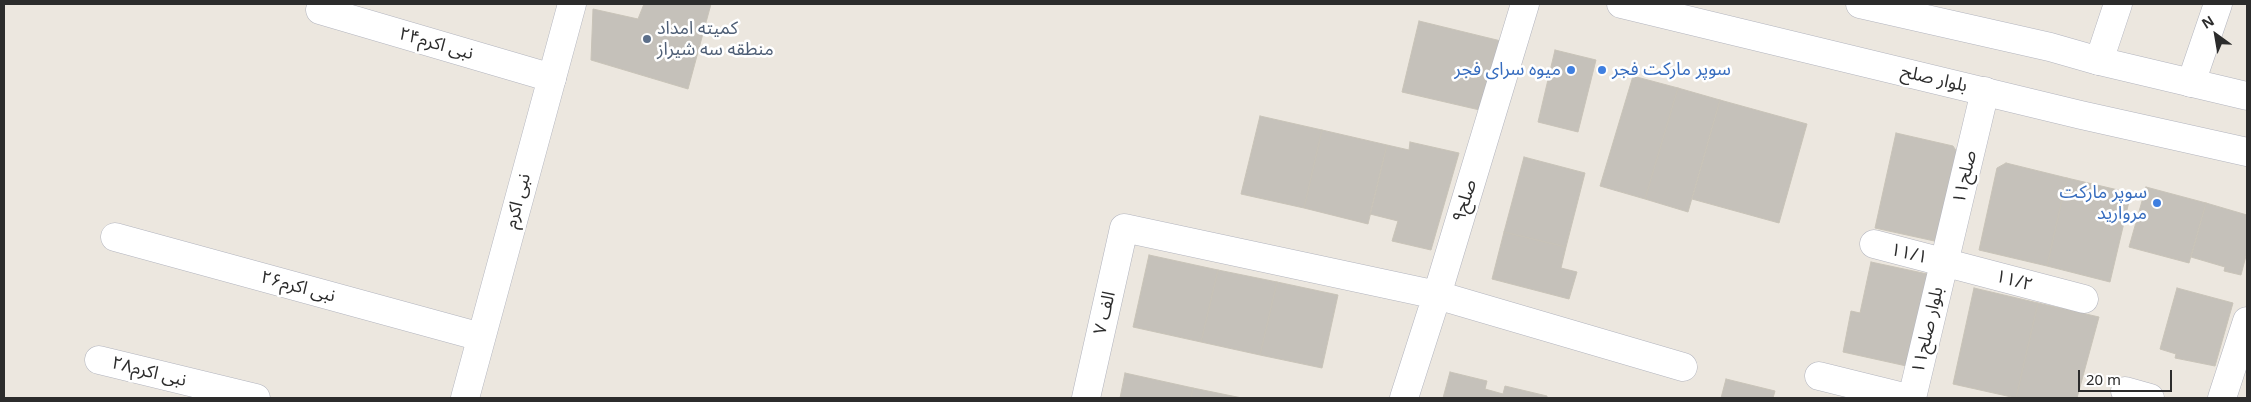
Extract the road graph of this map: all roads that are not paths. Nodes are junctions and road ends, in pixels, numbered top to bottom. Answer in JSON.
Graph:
{"nodes":[{"id":1,"x":572,"y":4,"type":"edge"},
{"id":2,"x":1525,"y":4,"type":"edge"},
{"id":3,"x":1622,"y":4,"type":"edge"},
{"id":4,"x":1860,"y":4,"type":"edge"},
{"id":5,"x":2118,"y":4,"type":"edge"},
{"id":6,"x":2218,"y":4,"type":"edge"},
{"id":7,"x":1899,"y":8,"type":"edge"},
{"id":8,"x":320,"y":10,"type":"dead end"},
{"id":9,"x":2099,"y":61,"type":"junction"},
{"id":10,"x":552,"y":78,"type":"junction"},
{"id":11,"x":2191,"y":83,"type":"junction"},
{"id":12,"x":1985,"y":91,"type":"junction"},
{"id":13,"x":2247,"y":96,"type":"edge"},
{"id":14,"x":2247,"y":152,"type":"edge"},
{"id":15,"x":116,"y":237,"type":"dead end"},
{"id":16,"x":1874,"y":244,"type":"dead end"},
{"id":17,"x":1944,"y":263,"type":"junction"},
{"id":18,"x":1437,"y":295,"type":"junction"},
{"id":19,"x":2084,"y":299,"type":"dead end"},
{"id":20,"x":2247,"y":321,"type":"edge"},
{"id":21,"x":481,"y":337,"type":"junction"},
{"id":22,"x":100,"y":360,"type":"dead end"},
{"id":23,"x":1683,"y":367,"type":"dead end"},
{"id":24,"x":1819,"y":376,"type":"dead end"},
{"id":25,"x":256,"y":398,"type":"edge"},
{"id":26,"x":464,"y":398,"type":"edge"},
{"id":27,"x":1086,"y":398,"type":"edge"},
{"id":28,"x":1404,"y":398,"type":"edge"},
{"id":29,"x":1908,"y":398,"type":"edge"},
{"id":30,"x":1912,"y":398,"type":"edge"},
{"id":31,"x":2222,"y":398,"type":"edge"}],
"edges":[{"from":1,"to":10,"type":"street","name":"نبی اکرم"},
{"from":2,"to":18,"type":"street","name":"صلح۹"},
{"from":3,"to":12,"type":"street","name":"بلوار صلح"},
{"from":4,"to":7,"type":"street"},
{"from":5,"to":9,"type":"street"},
{"from":6,"to":11,"type":"street"},
{"from":7,"to":9,"type":"street"},
{"from":8,"to":10,"type":"street","name":"نبی اکرم۲۴"},
{"from":9,"to":11,"type":"street"},
{"from":10,"to":21,"type":"street","name":"نبی اکرم"},
{"from":11,"to":13,"type":"street"},
{"from":12,"to":14,"type":"street","name":"بلوار صلح"},
{"from":12,"to":17,"type":"street","name":"صلح۱۱"},
{"from":15,"to":21,"type":"street","name":"نبی اکرم۲۶"},
{"from":16,"to":17,"type":"street","name":"۱۱/۱"},
{"from":17,"to":19,"type":"street","name":"۱۱/۲"},
{"from":17,"to":30,"type":"street","name":"بلوار صلح۱۱"},
{"from":18,"to":23,"type":"street"},
{"from":18,"to":27,"type":"street","name":"۷ الف"},
{"from":18,"to":28,"type":"street","name":"صلح۹"},
{"from":20,"to":31,"type":"street"},
{"from":21,"to":26,"type":"street","name":"نبی اکرم"},
{"from":22,"to":25,"type":"street","name":"نبی اکرم۲۸"},
{"from":24,"to":29,"type":"street"}]}
